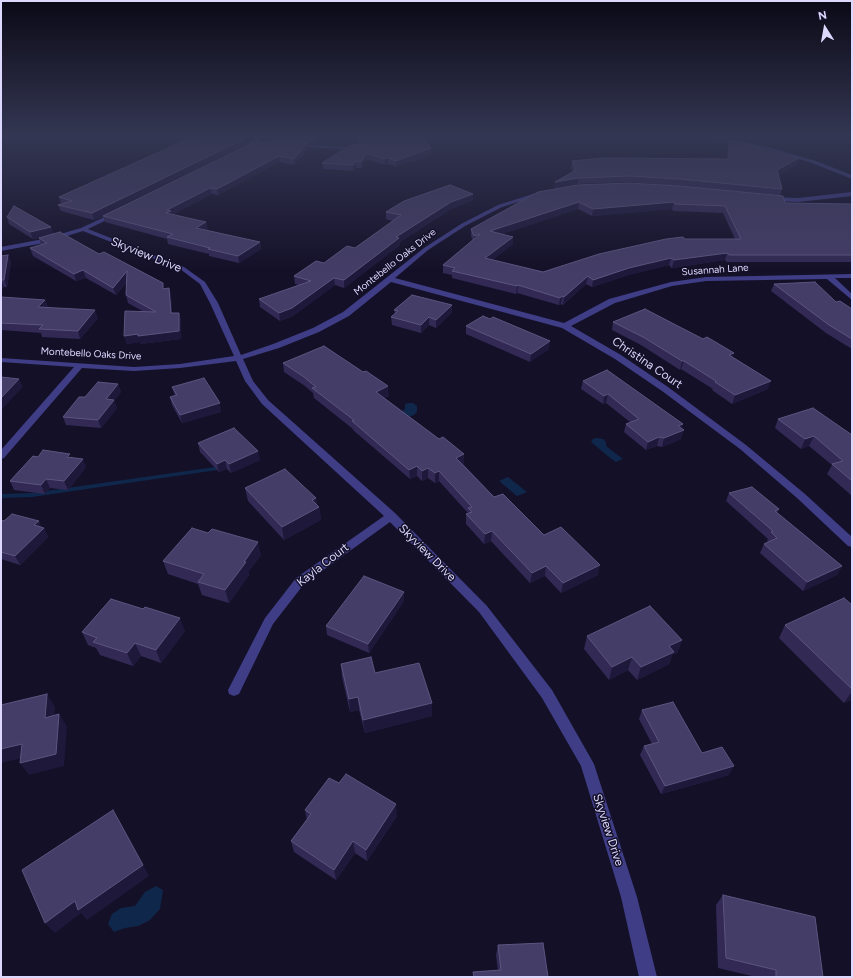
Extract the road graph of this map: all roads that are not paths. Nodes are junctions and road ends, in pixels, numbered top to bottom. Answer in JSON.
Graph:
{"nodes":[{"id":1,"x":549,"y":193,"type":"edge"},
{"id":2,"x":852,"y":194,"type":"edge"},
{"id":3,"x":767,"y":198,"type":"edge"},
{"id":4,"x":121,"y":211,"type":"edge"},
{"id":5,"x":83,"y":229,"type":"junction"},
{"id":6,"x":1,"y":248,"type":"edge"},
{"id":7,"x":852,"y":276,"type":"edge"},
{"id":8,"x":829,"y":277,"type":"junction"},
{"id":9,"x":388,"y":279,"type":"junction"},
{"id":10,"x":852,"y":298,"type":"edge"},
{"id":11,"x":565,"y":326,"type":"junction"},
{"id":12,"x":239,"y":358,"type":"junction"},
{"id":13,"x":1,"y":360,"type":"edge"},
{"id":14,"x":80,"y":365,"type":"junction"},
{"id":15,"x":1,"y":456,"type":"edge"},
{"id":16,"x":391,"y":516,"type":"junction"},
{"id":17,"x":852,"y":543,"type":"edge"},
{"id":18,"x":234,"y":690,"type":"dead end"},
{"id":19,"x":648,"y":977,"type":"edge"}],
"edges":[{"from":1,"to":9,"type":"street","name":"Montebello Oaks Drive"},
{"from":2,"to":3,"type":"street"},
{"from":4,"to":5,"type":"street"},
{"from":5,"to":6,"type":"street"},
{"from":5,"to":12,"type":"street","name":"Skyview Drive"},
{"from":7,"to":8,"type":"street","name":"Susannah Lane"},
{"from":8,"to":10,"type":"street"},
{"from":8,"to":11,"type":"street","name":"Susannah Lane"},
{"from":9,"to":11,"type":"street","name":"Christina Court"},
{"from":9,"to":12,"type":"street","name":"Montebello Oaks Drive"},
{"from":11,"to":17,"type":"street","name":"Christina Court"},
{"from":12,"to":14,"type":"street","name":"Montebello Oaks Drive"},
{"from":12,"to":16,"type":"street","name":"Skyview Drive"},
{"from":13,"to":14,"type":"street","name":"Montebello Oaks Drive"},
{"from":14,"to":15,"type":"street"},
{"from":16,"to":18,"type":"street","name":"Kayla Court"},
{"from":16,"to":19,"type":"street","name":"Skyview Drive"}]}
